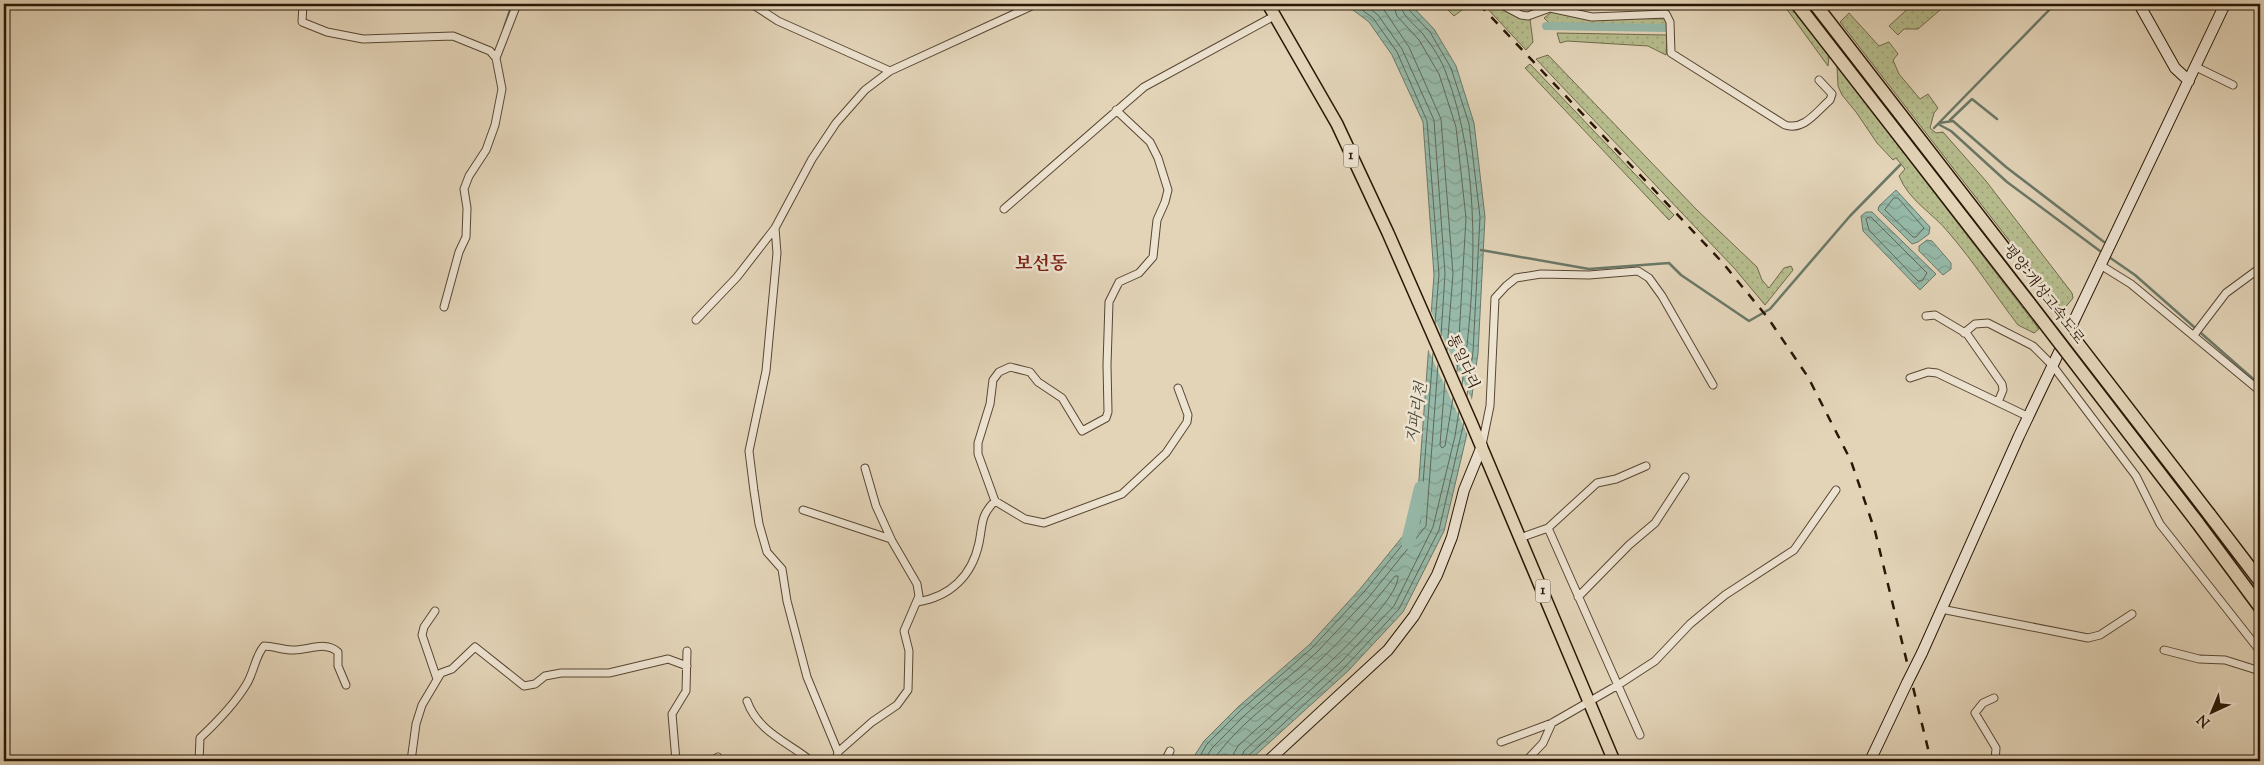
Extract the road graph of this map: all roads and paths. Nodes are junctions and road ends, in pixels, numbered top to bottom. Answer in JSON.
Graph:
{"nodes":[{"id":1,"x":302,"y":4,"type":"edge"},
{"id":2,"x":517,"y":4,"type":"edge"},
{"id":3,"x":752,"y":4,"type":"edge"},
{"id":4,"x":1036,"y":4,"type":"edge"},
{"id":5,"x":1268,"y":4,"type":"edge"},
{"id":6,"x":1500,"y":4,"type":"edge"},
{"id":7,"x":1797,"y":4,"type":"edge"},
{"id":8,"x":1815,"y":4,"type":"edge"},
{"id":9,"x":2139,"y":4,"type":"edge"},
{"id":10,"x":2225,"y":4,"type":"edge"},
{"id":11,"x":1543,"y":7,"type":"edge"},
{"id":12,"x":1276,"y":15,"type":"junction"},
{"id":13,"x":496,"y":58,"type":"junction"},
{"id":14,"x":2196,"y":67,"type":"junction"},
{"id":15,"x":890,"y":71,"type":"junction"},
{"id":16,"x":1819,"y":80,"type":"dead end"},
{"id":17,"x":2189,"y":82,"type":"junction"},
{"id":18,"x":2233,"y":85,"type":"dead end"},
{"id":19,"x":1116,"y":110,"type":"junction"},
{"id":20,"x":1004,"y":209,"type":"dead end"},
{"id":21,"x":776,"y":228,"type":"junction"},
{"id":22,"x":2105,"y":259,"type":"junction"},
{"id":23,"x":2260,"y":268,"type":"edge"},
{"id":24,"x":444,"y":307,"type":"dead end"},
{"id":25,"x":1926,"y":316,"type":"dead end"},
{"id":26,"x":696,"y":320,"type":"dead end"},
{"id":27,"x":2197,"y":331,"type":"junction"},
{"id":28,"x":1964,"y":333,"type":"junction"},
{"id":29,"x":2053,"y":366,"type":"junction"},
{"id":30,"x":1910,"y":378,"type":"dead end"},
{"id":31,"x":1713,"y":385,"type":"dead end"},
{"id":32,"x":1178,"y":388,"type":"dead end"},
{"id":33,"x":2260,"y":390,"type":"edge"},
{"id":34,"x":1998,"y":402,"type":"junction"},
{"id":35,"x":2029,"y":417,"type":"junction"},
{"id":36,"x":1482,"y":446,"type":"junction"},
{"id":37,"x":1646,"y":466,"type":"dead end"},
{"id":38,"x":865,"y":468,"type":"dead end"},
{"id":39,"x":1685,"y":477,"type":"dead end"},
{"id":40,"x":1836,"y":490,"type":"dead end"},
{"id":41,"x":995,"y":501,"type":"junction"},
{"id":42,"x":803,"y":510,"type":"dead end"},
{"id":43,"x":1548,"y":528,"type":"junction"},
{"id":44,"x":1520,"y":538,"type":"junction"},
{"id":45,"x":891,"y":539,"type":"junction"},
{"id":46,"x":2260,"y":581,"type":"edge"},
{"id":47,"x":1578,"y":597,"type":"junction"},
{"id":48,"x":917,"y":602,"type":"junction"},
{"id":49,"x":2260,"y":607,"type":"edge"},
{"id":50,"x":1941,"y":609,"type":"junction"},
{"id":51,"x":435,"y":610,"type":"dead end"},
{"id":52,"x":2132,"y":614,"type":"dead end"},
{"id":53,"x":2164,"y":650,"type":"dead end"},
{"id":54,"x":687,"y":651,"type":"dead end"},
{"id":55,"x":2260,"y":651,"type":"edge"},
{"id":56,"x":687,"y":666,"type":"junction"},
{"id":57,"x":2260,"y":672,"type":"edge"},
{"id":58,"x":437,"y":679,"type":"junction"},
{"id":59,"x":346,"y":685,"type":"dead end"},
{"id":60,"x":1618,"y":686,"type":"junction"},
{"id":61,"x":1994,"y":698,"type":"dead end"},
{"id":62,"x":1589,"y":700,"type":"junction"},
{"id":63,"x":747,"y":701,"type":"dead end"},
{"id":64,"x":1552,"y":723,"type":"junction"},
{"id":65,"x":1640,"y":735,"type":"dead end"},
{"id":66,"x":1501,"y":742,"type":"dead end"},
{"id":67,"x":1170,"y":750,"type":"dead end"},
{"id":68,"x":838,"y":752,"type":"junction"},
{"id":69,"x":199,"y":761,"type":"edge"},
{"id":70,"x":411,"y":761,"type":"edge"},
{"id":71,"x":676,"y":761,"type":"edge"},
{"id":72,"x":811,"y":761,"type":"edge"},
{"id":73,"x":836,"y":761,"type":"edge"},
{"id":74,"x":1165,"y":761,"type":"edge"},
{"id":75,"x":1268,"y":761,"type":"edge"},
{"id":76,"x":1526,"y":761,"type":"edge"},
{"id":77,"x":1614,"y":761,"type":"edge"},
{"id":78,"x":1870,"y":761,"type":"edge"},
{"id":79,"x":1995,"y":761,"type":"edge"}],
"edges":[{"from":1,"to":13,"type":"street"},
{"from":2,"to":13,"type":"street"},
{"from":3,"to":15,"type":"street"},
{"from":4,"to":15,"type":"street"},
{"from":5,"to":12,"type":"main road","number":"1"},
{"from":6,"to":11,"type":"street"},
{"from":7,"to":49,"type":"highway","name":"평양-개성고속도로","bridge":true},
{"from":8,"to":46,"type":"highway","name":"평양-개성고속도로","bridge":true},
{"from":9,"to":17,"type":"main road"},
{"from":10,"to":14,"type":"main road"},
{"from":11,"to":16,"type":"street"},
{"from":12,"to":19,"type":"street"},
{"from":12,"to":36,"type":"main road","name":"통일다리","number":"1"},
{"from":13,"to":24,"type":"street"},
{"from":14,"to":17,"type":"main road"},
{"from":14,"to":18,"type":"street"},
{"from":15,"to":21,"type":"street"},
{"from":17,"to":22,"type":"main road"},
{"from":19,"to":20,"type":"street"},
{"from":19,"to":41,"type":"street"},
{"from":21,"to":26,"type":"street"},
{"from":21,"to":68,"type":"street"},
{"from":22,"to":27,"type":"street"},
{"from":22,"to":29,"type":"main road"},
{"from":23,"to":27,"type":"street"},
{"from":25,"to":28,"type":"street"},
{"from":27,"to":33,"type":"street"},
{"from":28,"to":29,"type":"street"},
{"from":28,"to":34,"type":"street"},
{"from":29,"to":35,"type":"main road"},
{"from":29,"to":55,"type":"street"},
{"from":30,"to":34,"type":"street"},
{"from":31,"to":36,"type":"street"},
{"from":32,"to":41,"type":"street"},
{"from":34,"to":35,"type":"street"},
{"from":35,"to":50,"type":"main road"},
{"from":36,"to":44,"type":"main road","number":"1"},
{"from":36,"to":75,"type":"main road"},
{"from":37,"to":43,"type":"street"},
{"from":38,"to":45,"type":"street"},
{"from":39,"to":47,"type":"street"},
{"from":40,"to":60,"type":"street"},
{"from":41,"to":48,"type":"street"},
{"from":42,"to":45,"type":"street"},
{"from":43,"to":44,"type":"street"},
{"from":43,"to":47,"type":"street"},
{"from":44,"to":62,"type":"main road","number":"1"},
{"from":45,"to":48,"type":"street"},
{"from":47,"to":60,"type":"street"},
{"from":48,"to":68,"type":"street"},
{"from":50,"to":52,"type":"street"},
{"from":50,"to":78,"type":"main road","bridge":true},
{"from":51,"to":58,"type":"street"},
{"from":53,"to":57,"type":"street"},
{"from":54,"to":56,"type":"street"},
{"from":56,"to":58,"type":"street"},
{"from":56,"to":71,"type":"street"},
{"from":58,"to":70,"type":"street"},
{"from":59,"to":69,"type":"street"},
{"from":60,"to":62,"type":"street"},
{"from":60,"to":65,"type":"street"},
{"from":61,"to":79,"type":"street"},
{"from":62,"to":64,"type":"street"},
{"from":62,"to":77,"type":"main road","number":"1"},
{"from":63,"to":72,"type":"street"},
{"from":64,"to":66,"type":"street"},
{"from":64,"to":76,"type":"street"},
{"from":67,"to":74,"type":"street"},
{"from":68,"to":73,"type":"street"}]}
